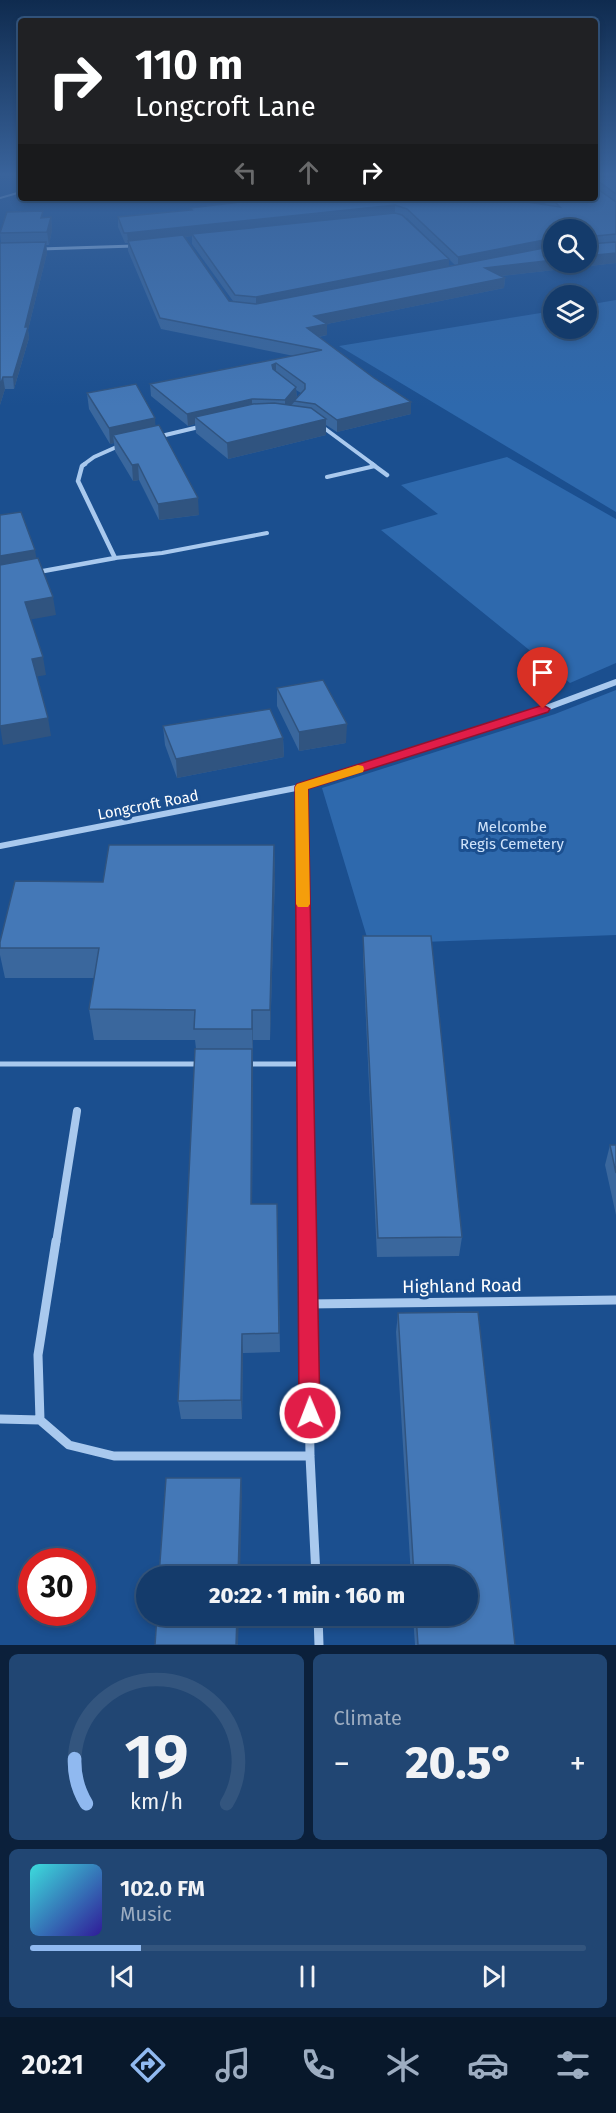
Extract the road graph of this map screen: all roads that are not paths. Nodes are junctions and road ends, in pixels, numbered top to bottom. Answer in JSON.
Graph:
{"nodes":[{"id":1,"x":313,"y":420,"type":"edge"},
{"id":2,"x":209,"y":425,"type":"edge"},
{"id":3,"x":155,"y":438,"type":"edge"},
{"id":4,"x":122,"y":445,"type":"edge"},
{"id":5,"x":375,"y":466,"type":"junction"},
{"id":6,"x":387,"y":475,"type":"dead end"},
{"id":7,"x":327,"y":477,"type":"dead end"},
{"id":8,"x":267,"y":533,"type":"dead end"},
{"id":9,"x":115,"y":558,"type":"junction"},
{"id":10,"x":34,"y":572,"type":"edge"},
{"id":11,"x":616,"y":682,"type":"edge"},
{"id":12,"x":301,"y":787,"type":"junction"},
{"id":13,"x":0,"y":846,"type":"edge"},
{"id":14,"x":0,"y":1064,"type":"edge"},
{"id":15,"x":200,"y":1064,"type":"edge"},
{"id":16,"x":235,"y":1064,"type":"edge"},
{"id":17,"x":305,"y":1064,"type":"junction"},
{"id":18,"x":76,"y":1111,"type":"dead end"},
{"id":19,"x":616,"y":1300,"type":"edge"},
{"id":20,"x":308,"y":1304,"type":"junction"},
{"id":21,"x":0,"y":1419,"type":"edge"},
{"id":22,"x":40,"y":1420,"type":"junction"},
{"id":23,"x":310,"y":1456,"type":"junction"},
{"id":24,"x":316,"y":1566,"type":"edge"},
{"id":25,"x":318,"y":1626,"type":"edge"},
{"id":26,"x":319,"y":1645,"type":"edge"}],
"edges":[{"from":1,"to":5,"type":"street"},
{"from":2,"to":3,"type":"street"},
{"from":4,"to":9,"type":"street"},
{"from":5,"to":6,"type":"street"},
{"from":5,"to":7,"type":"lane"},
{"from":8,"to":9,"type":"lane"},
{"from":9,"to":10,"type":"street"},
{"from":11,"to":12,"type":"street","name":"Longcroft Road"},
{"from":12,"to":13,"type":"street","name":"Longcroft Road"},
{"from":12,"to":17,"type":"street"},
{"from":14,"to":15,"type":"lane"},
{"from":16,"to":17,"type":"lane"},
{"from":17,"to":20,"type":"street"},
{"from":18,"to":22,"type":"street"},
{"from":19,"to":20,"type":"street","name":"Highland Road"},
{"from":20,"to":23,"type":"street"},
{"from":21,"to":22,"type":"street"},
{"from":22,"to":23,"type":"street"},
{"from":23,"to":24,"type":"street"},
{"from":25,"to":26,"type":"street"}]}
